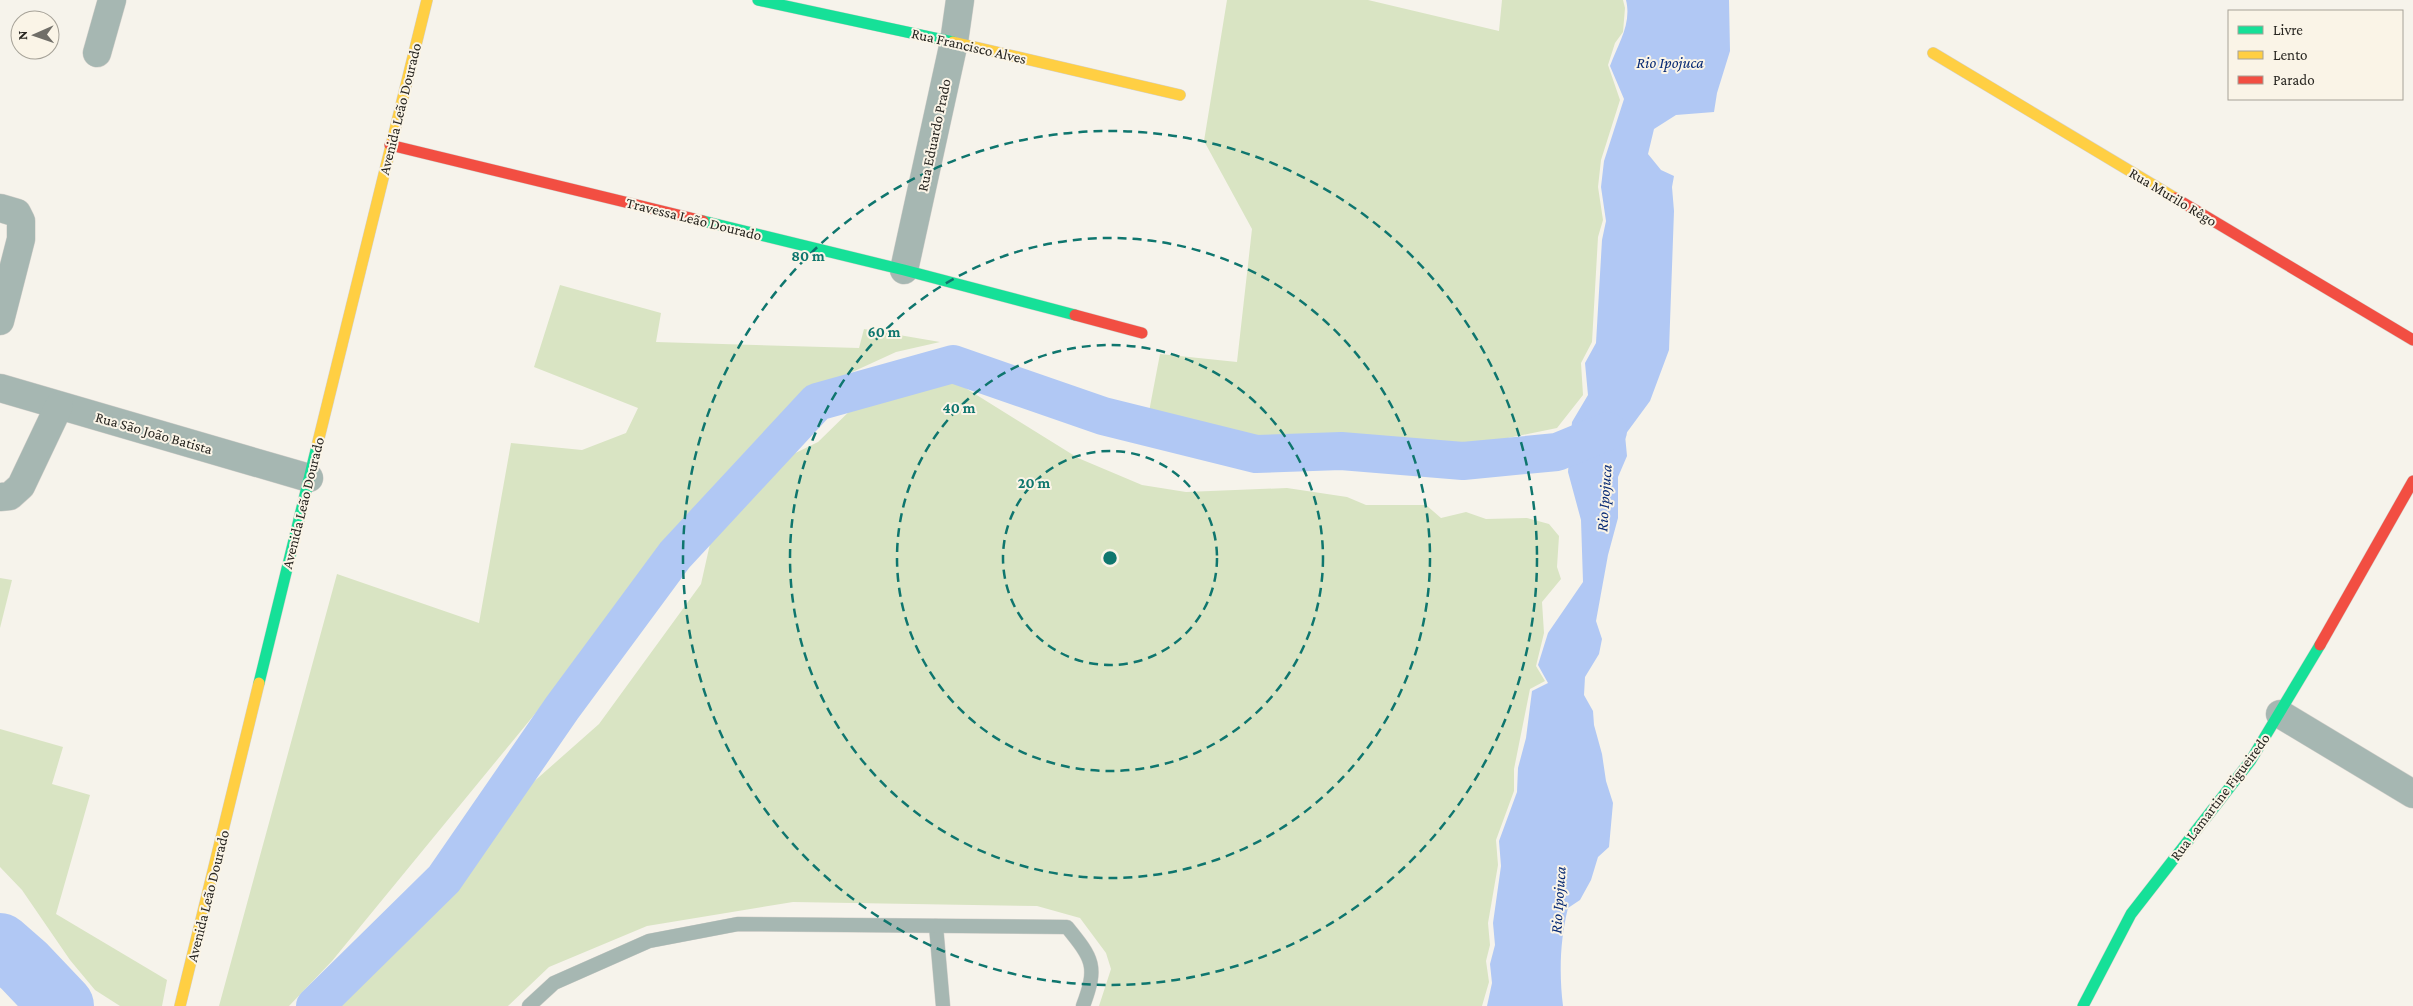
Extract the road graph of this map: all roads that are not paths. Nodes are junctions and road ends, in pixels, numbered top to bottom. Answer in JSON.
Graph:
{"nodes":[{"id":1,"x":112,"y":0,"type":"edge"},
{"id":2,"x":427,"y":0,"type":"edge"},
{"id":3,"x":758,"y":0,"type":"edge"},
{"id":4,"x":960,"y":0,"type":"edge"},
{"id":5,"x":954,"y":42,"type":"junction"},
{"id":6,"x":97,"y":53,"type":"dead end"},
{"id":7,"x":1933,"y":53,"type":"dead end"},
{"id":8,"x":1180,"y":95,"type":"dead end"},
{"id":9,"x":390,"y":145,"type":"junction"},
{"id":10,"x":0,"y":208,"type":"edge"},
{"id":11,"x":904,"y":270,"type":"junction"},
{"id":12,"x":0,"y":321,"type":"edge"},
{"id":13,"x":1142,"y":333,"type":"dead end"},
{"id":14,"x":2413,"y":340,"type":"edge"},
{"id":15,"x":0,"y":388,"type":"edge"},
{"id":16,"x":59,"y":406,"type":"junction"},
{"id":17,"x":309,"y":478,"type":"junction"},
{"id":18,"x":2413,"y":481,"type":"edge"},
{"id":19,"x":5,"y":496,"type":"edge"},
{"id":20,"x":2280,"y":714,"type":"junction"},
{"id":21,"x":2413,"y":794,"type":"edge"},
{"id":22,"x":936,"y":926,"type":"junction"},
{"id":23,"x":180,"y":1006,"type":"edge"},
{"id":24,"x":529,"y":1006,"type":"edge"},
{"id":25,"x":943,"y":1006,"type":"edge"},
{"id":26,"x":1083,"y":1006,"type":"edge"},
{"id":27,"x":2083,"y":1006,"type":"edge"}],
"edges":[{"from":1,"to":6,"type":"street"},
{"from":2,"to":9,"type":"street","name":"Avenida Leão Dourado"},
{"from":3,"to":5,"type":"street","name":"Rua Francisco Alves"},
{"from":4,"to":5,"type":"street","name":"Rua Eduardo Prado"},
{"from":5,"to":8,"type":"street","name":"Rua Francisco Alves"},
{"from":5,"to":11,"type":"street","name":"Rua Eduardo Prado"},
{"from":7,"to":14,"type":"street","name":"Rua Murilo Rêgo"},
{"from":9,"to":11,"type":"street","name":"Travessa Leão Dourado"},
{"from":9,"to":17,"type":"street","name":"Avenida Leão Dourado"},
{"from":10,"to":12,"type":"street"},
{"from":11,"to":13,"type":"street","name":"Travessa Leão Dourado"},
{"from":15,"to":16,"type":"street","name":"Rua São João Batista"},
{"from":16,"to":17,"type":"street","name":"Rua São João Batista"},
{"from":16,"to":19,"type":"street"},
{"from":17,"to":23,"type":"street","name":"Avenida Leão Dourado"},
{"from":18,"to":20,"type":"street","name":"Rua Lamartine Figueiredo"},
{"from":20,"to":21,"type":"street"},
{"from":20,"to":27,"type":"street","name":"Rua Lamartine Figueiredo"},
{"from":22,"to":24,"type":"lane"},
{"from":22,"to":25,"type":"lane"},
{"from":22,"to":26,"type":"lane"}]}
